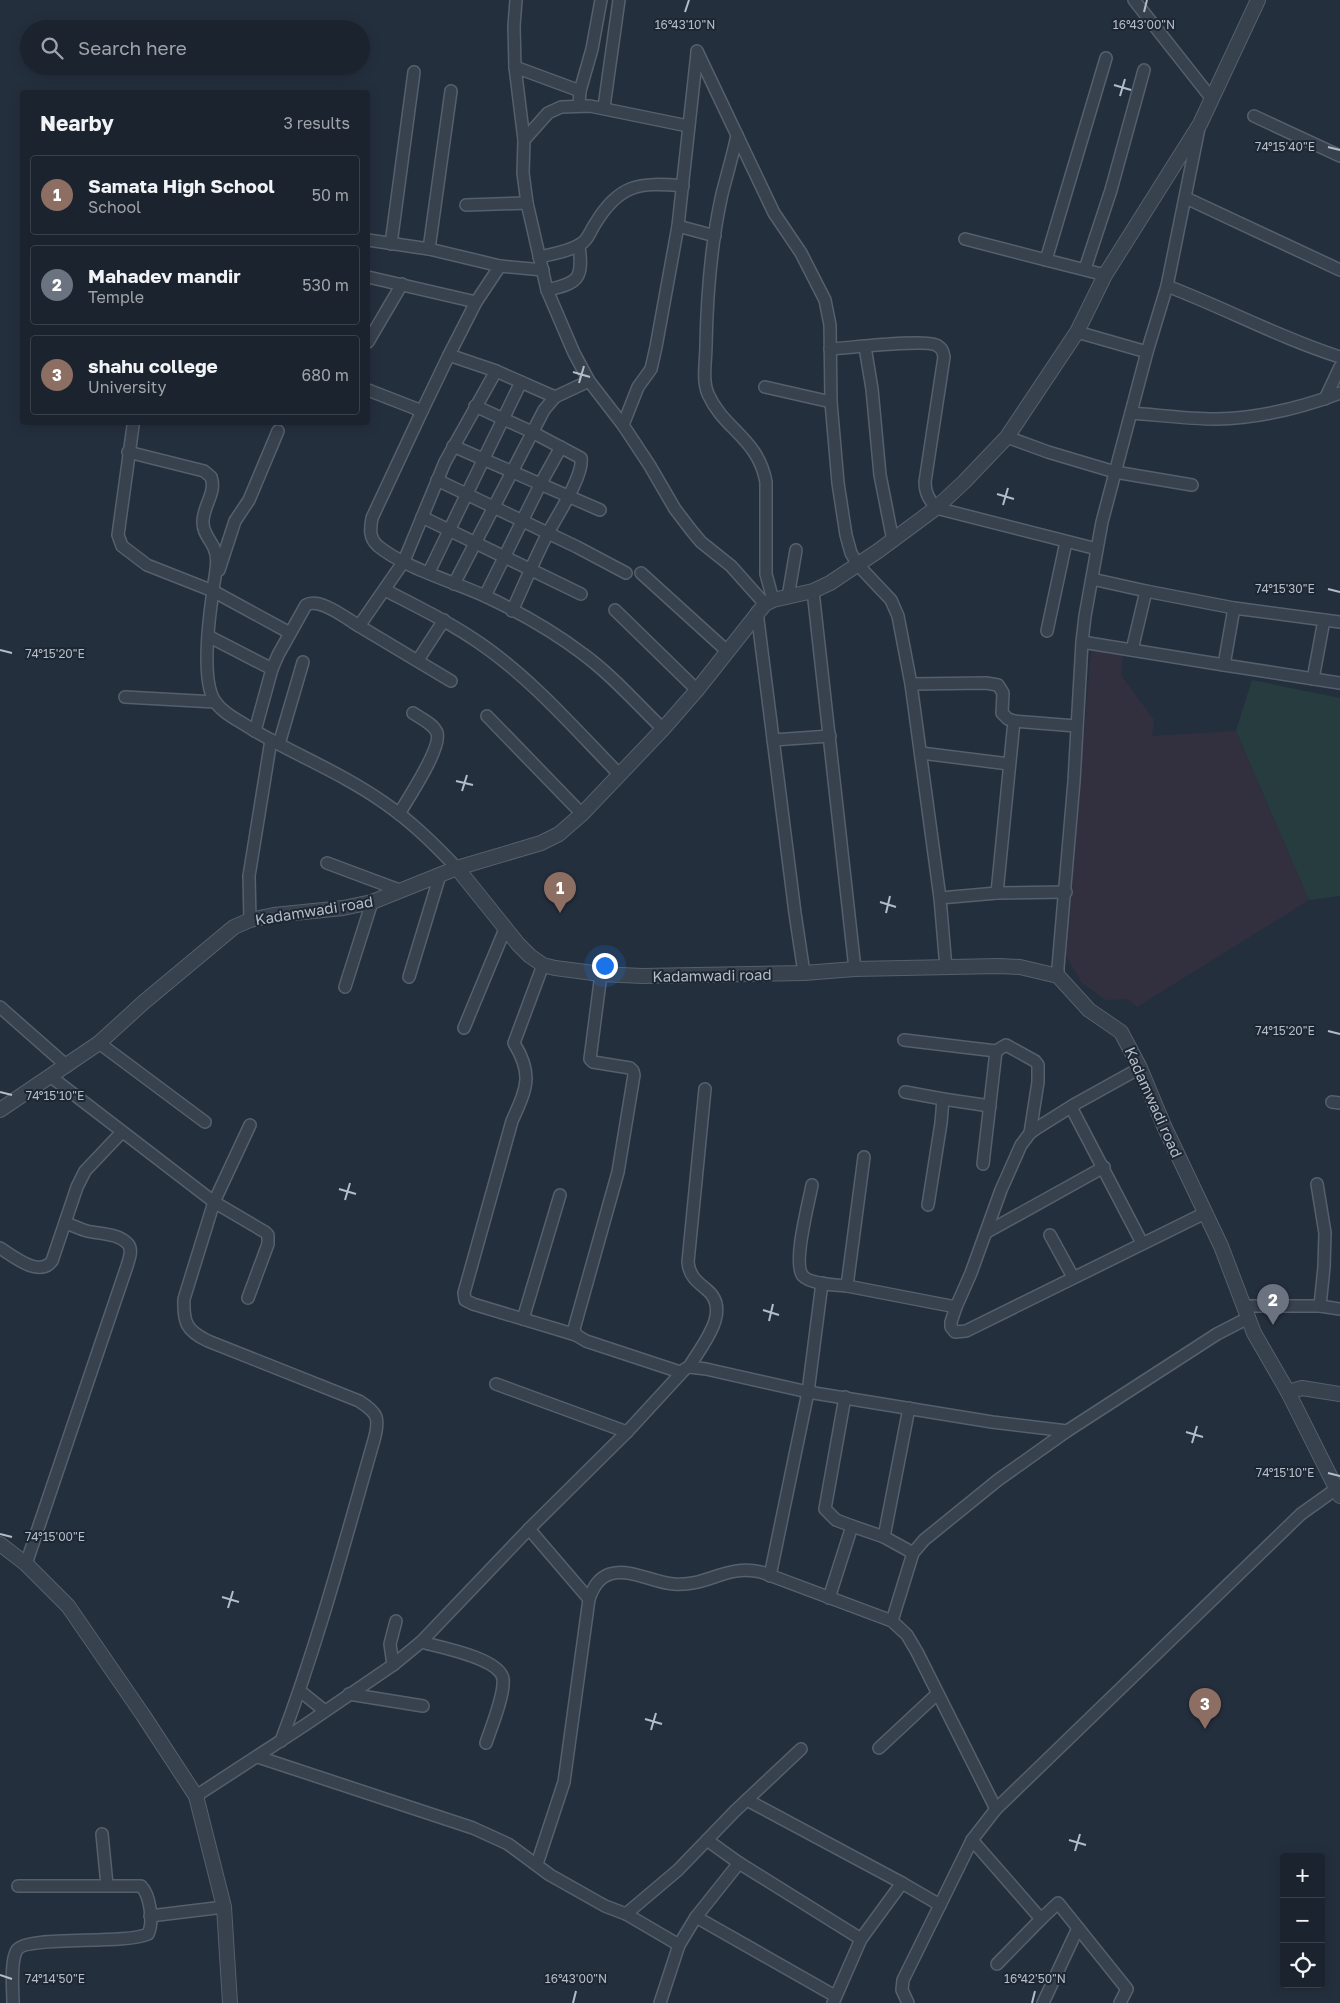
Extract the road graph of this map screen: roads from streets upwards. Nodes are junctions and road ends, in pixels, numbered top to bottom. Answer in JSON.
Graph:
{"nodes":[{"id":1,"x":516,"y":0,"type":"edge"},
{"id":2,"x":601,"y":0,"type":"edge"},
{"id":3,"x":619,"y":0,"type":"edge"},
{"id":4,"x":1134,"y":0,"type":"edge"},
{"id":5,"x":1258,"y":0,"type":"edge"},
{"id":6,"x":1106,"y":58,"type":"dead end"},
{"id":7,"x":515,"y":67,"type":"junction"},
{"id":8,"x":1144,"y":70,"type":"dead end"},
{"id":9,"x":414,"y":72,"type":"dead end"},
{"id":10,"x":452,"y":91,"type":"dead end"},
{"id":11,"x":580,"y":91,"type":"junction"},
{"id":12,"x":1212,"y":99,"type":"junction"},
{"id":13,"x":579,"y":105,"type":"junction"},
{"id":14,"x":604,"y":107,"type":"junction"},
{"id":15,"x":1254,"y":116,"type":"dead end"},
{"id":16,"x":1200,"y":124,"type":"junction"},
{"id":17,"x":688,"y":126,"type":"junction"},
{"id":18,"x":737,"y":135,"type":"junction"},
{"id":19,"x":524,"y":140,"type":"junction"},
{"id":20,"x":1340,"y":156,"type":"edge"},
{"id":21,"x":682,"y":186,"type":"junction"},
{"id":22,"x":1186,"y":198,"type":"junction"},
{"id":23,"x":527,"y":204,"type":"junction"},
{"id":24,"x":466,"y":205,"type":"dead end"},
{"id":25,"x":678,"y":226,"type":"junction"},
{"id":26,"x":715,"y":236,"type":"junction"},
{"id":27,"x":965,"y":239,"type":"dead end"},
{"id":28,"x":370,"y":240,"type":"edge"},
{"id":29,"x":391,"y":244,"type":"junction"},
{"id":30,"x":579,"y":245,"type":"junction"},
{"id":31,"x":429,"y":249,"type":"junction"},
{"id":32,"x":539,"y":257,"type":"junction"},
{"id":33,"x":1046,"y":260,"type":"junction"},
{"id":34,"x":500,"y":266,"type":"junction"},
{"id":35,"x":1086,"y":269,"type":"junction"},
{"id":36,"x":543,"y":270,"type":"junction"},
{"id":37,"x":1340,"y":270,"type":"edge"},
{"id":38,"x":1105,"y":275,"type":"junction"},
{"id":39,"x":370,"y":277,"type":"edge"},
{"id":40,"x":402,"y":284,"type":"junction"},
{"id":41,"x":1167,"y":286,"type":"junction"},
{"id":42,"x":548,"y":290,"type":"junction"},
{"id":43,"x":476,"y":302,"type":"junction"},
{"id":44,"x":1077,"y":332,"type":"junction"},
{"id":45,"x":370,"y":339,"type":"edge"},
{"id":46,"x":865,"y":347,"type":"junction"},
{"id":47,"x":830,"y":348,"type":"junction"},
{"id":48,"x":1147,"y":352,"type":"junction"},
{"id":49,"x":449,"y":356,"type":"junction"},
{"id":50,"x":1340,"y":357,"type":"edge"},
{"id":51,"x":1340,"y":367,"type":"edge"},
{"id":52,"x":496,"y":371,"type":"junction"},
{"id":53,"x":589,"y":381,"type":"junction"},
{"id":54,"x":521,"y":382,"type":"junction"},
{"id":55,"x":764,"y":387,"type":"dead end"},
{"id":56,"x":370,"y":391,"type":"edge"},
{"id":57,"x":1340,"y":393,"type":"edge"},
{"id":58,"x":555,"y":398,"type":"junction"},
{"id":59,"x":1325,"y":399,"type":"junction"},
{"id":60,"x":831,"y":402,"type":"junction"},
{"id":61,"x":476,"y":406,"type":"junction"},
{"id":62,"x":422,"y":412,"type":"junction"},
{"id":63,"x":1131,"y":413,"type":"junction"},
{"id":64,"x":503,"y":420,"type":"junction"},
{"id":65,"x":623,"y":425,"type":"junction"},
{"id":66,"x":132,"y":426,"type":"dead end"},
{"id":67,"x":278,"y":431,"type":"dead end"},
{"id":68,"x":532,"y":432,"type":"junction"},
{"id":69,"x":1007,"y":437,"type":"junction"},
{"id":70,"x":453,"y":446,"type":"junction"},
{"id":71,"x":561,"y":447,"type":"junction"},
{"id":72,"x":128,"y":452,"type":"junction"},
{"id":73,"x":484,"y":459,"type":"junction"},
{"id":74,"x":512,"y":471,"type":"junction"},
{"id":75,"x":1115,"y":472,"type":"junction"},
{"id":76,"x":437,"y":480,"type":"junction"},
{"id":77,"x":541,"y":483,"type":"junction"},
{"id":78,"x":1192,"y":484,"type":"dead end"},
{"id":79,"x":467,"y":494,"type":"junction"},
{"id":80,"x":568,"y":496,"type":"junction"},
{"id":81,"x":494,"y":507,"type":"junction"},
{"id":82,"x":936,"y":508,"type":"junction"},
{"id":83,"x":600,"y":510,"type":"dead end"},
{"id":84,"x":422,"y":517,"type":"junction"},
{"id":85,"x":522,"y":521,"type":"junction"},
{"id":86,"x":450,"y":530,"type":"junction"},
{"id":87,"x":548,"y":534,"type":"junction"},
{"id":88,"x":893,"y":541,"type":"junction"},
{"id":89,"x":1066,"y":542,"type":"junction"},
{"id":90,"x":476,"y":543,"type":"junction"},
{"id":91,"x":796,"y":550,"type":"dead end"},
{"id":92,"x":1096,"y":550,"type":"junction"},
{"id":93,"x":504,"y":556,"type":"junction"},
{"id":94,"x":404,"y":561,"type":"junction"},
{"id":95,"x":858,"y":565,"type":"junction"},
{"id":96,"x":531,"y":569,"type":"junction"},
{"id":97,"x":429,"y":572,"type":"junction"},
{"id":98,"x":626,"y":573,"type":"dead end"},
{"id":99,"x":641,"y":573,"type":"dead end"},
{"id":100,"x":1092,"y":579,"type":"junction"},
{"id":101,"x":454,"y":584,"type":"junction"},
{"id":102,"x":385,"y":590,"type":"junction"},
{"id":103,"x":213,"y":591,"type":"junction"},
{"id":104,"x":813,"y":591,"type":"junction"},
{"id":105,"x":1146,"y":591,"type":"junction"},
{"id":106,"x":581,"y":594,"type":"dead end"},
{"id":107,"x":485,"y":596,"type":"junction"},
{"id":108,"x":788,"y":597,"type":"junction"},
{"id":109,"x":765,"y":605,"type":"junction"},
{"id":110,"x":1234,"y":608,"type":"junction"},
{"id":111,"x":615,"y":610,"type":"dead end"},
{"id":112,"x":512,"y":611,"type":"junction"},
{"id":113,"x":444,"y":620,"type":"junction"},
{"id":114,"x":1324,"y":620,"type":"junction"},
{"id":115,"x":1340,"y":622,"type":"edge"},
{"id":116,"x":359,"y":626,"type":"junction"},
{"id":117,"x":1048,"y":631,"type":"dead end"},
{"id":118,"x":290,"y":633,"type":"junction"},
{"id":119,"x":208,"y":636,"type":"junction"},
{"id":120,"x":1082,"y":642,"type":"junction"},
{"id":121,"x":1132,"y":650,"type":"junction"},
{"id":122,"x":727,"y":651,"type":"junction"},
{"id":123,"x":418,"y":660,"type":"junction"},
{"id":124,"x":303,"y":662,"type":"dead end"},
{"id":125,"x":1224,"y":665,"type":"junction"},
{"id":126,"x":272,"y":669,"type":"junction"},
{"id":127,"x":1313,"y":679,"type":"junction"},
{"id":128,"x":451,"y":680,"type":"dead end"},
{"id":129,"x":1340,"y":683,"type":"edge"},
{"id":130,"x":911,"y":684,"type":"junction"},
{"id":131,"x":697,"y":690,"type":"junction"},
{"id":132,"x":125,"y":697,"type":"dead end"},
{"id":133,"x":215,"y":702,"type":"junction"},
{"id":134,"x":413,"y":713,"type":"dead end"},
{"id":135,"x":487,"y":716,"type":"dead end"},
{"id":136,"x":1014,"y":721,"type":"junction"},
{"id":137,"x":1076,"y":726,"type":"junction"},
{"id":138,"x":663,"y":729,"type":"junction"},
{"id":139,"x":255,"y":731,"type":"junction"},
{"id":140,"x":830,"y":736,"type":"junction"},
{"id":141,"x":773,"y":740,"type":"junction"},
{"id":142,"x":275,"y":742,"type":"junction"},
{"id":143,"x":921,"y":753,"type":"junction"},
{"id":144,"x":1009,"y":764,"type":"junction"},
{"id":145,"x":620,"y":774,"type":"junction"},
{"id":146,"x":399,"y":814,"type":"junction"},
{"id":147,"x":582,"y":814,"type":"junction"},
{"id":148,"x":327,"y":863,"type":"dead end"},
{"id":149,"x":457,"y":868,"type":"junction"},
{"id":150,"x":440,"y":875,"type":"junction"},
{"id":151,"x":402,"y":891,"type":"junction"},
{"id":152,"x":1066,"y":892,"type":"junction"},
{"id":153,"x":997,"y":893,"type":"junction"},
{"id":154,"x":940,"y":898,"type":"junction"},
{"id":155,"x":372,"y":902,"type":"junction"},
{"id":156,"x":250,"y":920,"type":"junction"},
{"id":157,"x":506,"y":929,"type":"junction"},
{"id":158,"x":543,"y":965,"type":"junction"},
{"id":159,"x":946,"y":968,"type":"junction"},
{"id":160,"x":855,"y":969,"type":"junction"},
{"id":161,"x":804,"y":973,"type":"junction"},
{"id":162,"x":602,"y":974,"type":"junction"},
{"id":163,"x":1058,"y":976,"type":"junction"},
{"id":164,"x":409,"y":977,"type":"dead end"},
{"id":165,"x":345,"y":987,"type":"dead end"},
{"id":166,"x":0,"y":1007,"type":"edge"},
{"id":167,"x":464,"y":1028,"type":"dead end"},
{"id":168,"x":904,"y":1040,"type":"dead end"},
{"id":169,"x":99,"y":1044,"type":"junction"},
{"id":170,"x":996,"y":1051,"type":"junction"},
{"id":171,"x":67,"y":1066,"type":"junction"},
{"id":172,"x":1140,"y":1068,"type":"junction"},
{"id":173,"x":50,"y":1076,"type":"junction"},
{"id":174,"x":705,"y":1089,"type":"dead end"},
{"id":175,"x":905,"y":1092,"type":"dead end"},
{"id":176,"x":943,"y":1099,"type":"junction"},
{"id":177,"x":990,"y":1106,"type":"junction"},
{"id":178,"x":1071,"y":1107,"type":"junction"},
{"id":179,"x":0,"y":1110,"type":"edge"},
{"id":180,"x":205,"y":1122,"type":"dead end"},
{"id":181,"x":250,"y":1125,"type":"dead end"},
{"id":182,"x":122,"y":1132,"type":"junction"},
{"id":183,"x":1030,"y":1133,"type":"junction"},
{"id":184,"x":864,"y":1157,"type":"dead end"},
{"id":185,"x":983,"y":1164,"type":"dead end"},
{"id":186,"x":1104,"y":1167,"type":"junction"},
{"id":187,"x":1317,"y":1184,"type":"dead end"},
{"id":188,"x":812,"y":1185,"type":"dead end"},
{"id":189,"x":560,"y":1195,"type":"dead end"},
{"id":190,"x":214,"y":1202,"type":"junction"},
{"id":191,"x":928,"y":1205,"type":"dead end"},
{"id":192,"x":1205,"y":1213,"type":"junction"},
{"id":193,"x":65,"y":1222,"type":"junction"},
{"id":194,"x":987,"y":1232,"type":"junction"},
{"id":195,"x":1050,"y":1235,"type":"dead end"},
{"id":196,"x":1142,"y":1243,"type":"junction"},
{"id":197,"x":0,"y":1248,"type":"edge"},
{"id":198,"x":1073,"y":1277,"type":"junction"},
{"id":199,"x":822,"y":1283,"type":"junction"},
{"id":200,"x":848,"y":1286,"type":"junction"},
{"id":201,"x":248,"y":1298,"type":"dead end"},
{"id":202,"x":1320,"y":1306,"type":"junction"},
{"id":203,"x":956,"y":1307,"type":"junction"},
{"id":204,"x":1340,"y":1309,"type":"edge"},
{"id":205,"x":1246,"y":1312,"type":"junction"},
{"id":206,"x":523,"y":1319,"type":"junction"},
{"id":207,"x":576,"y":1334,"type":"junction"},
{"id":208,"x":685,"y":1370,"type":"junction"},
{"id":209,"x":496,"y":1384,"type":"dead end"},
{"id":210,"x":808,"y":1392,"type":"junction"},
{"id":211,"x":1288,"y":1392,"type":"junction"},
{"id":212,"x":1340,"y":1394,"type":"edge"},
{"id":213,"x":845,"y":1397,"type":"junction"},
{"id":214,"x":909,"y":1408,"type":"junction"},
{"id":215,"x":1067,"y":1431,"type":"junction"},
{"id":216,"x":627,"y":1432,"type":"junction"},
{"id":217,"x":1338,"y":1493,"type":"edge"},
{"id":218,"x":852,"y":1526,"type":"junction"},
{"id":219,"x":530,"y":1529,"type":"junction"},
{"id":220,"x":884,"y":1538,"type":"junction"},
{"id":221,"x":0,"y":1544,"type":"edge"},
{"id":222,"x":913,"y":1553,"type":"junction"},
{"id":223,"x":26,"y":1564,"type":"junction"},
{"id":224,"x":770,"y":1576,"type":"junction"},
{"id":225,"x":829,"y":1598,"type":"junction"},
{"id":226,"x":589,"y":1599,"type":"junction"},
{"id":227,"x":396,"y":1621,"type":"dead end"},
{"id":228,"x":892,"y":1621,"type":"junction"},
{"id":229,"x":421,"y":1642,"type":"junction"},
{"id":230,"x":393,"y":1665,"type":"junction"},
{"id":231,"x":300,"y":1691,"type":"junction"},
{"id":232,"x":349,"y":1694,"type":"junction"},
{"id":233,"x":937,"y":1694,"type":"junction"},
{"id":234,"x":424,"y":1706,"type":"dead end"},
{"id":235,"x":325,"y":1711,"type":"junction"},
{"id":236,"x":281,"y":1741,"type":"junction"},
{"id":237,"x":486,"y":1743,"type":"dead end"},
{"id":238,"x":879,"y":1748,"type":"dead end"},
{"id":239,"x":801,"y":1749,"type":"dead end"},
{"id":240,"x":258,"y":1757,"type":"junction"},
{"id":241,"x":196,"y":1796,"type":"junction"},
{"id":242,"x":747,"y":1800,"type":"junction"},
{"id":243,"x":996,"y":1809,"type":"junction"},
{"id":244,"x":102,"y":1834,"type":"dead end"},
{"id":245,"x":707,"y":1840,"type":"junction"},
{"id":246,"x":972,"y":1840,"type":"junction"},
{"id":247,"x":739,"y":1863,"type":"junction"},
{"id":248,"x":537,"y":1864,"type":"junction"},
{"id":249,"x":902,"y":1884,"type":"junction"},
{"id":250,"x":108,"y":1885,"type":"junction"},
{"id":251,"x":18,"y":1886,"type":"dead end"},
{"id":252,"x":940,"y":1905,"type":"junction"},
{"id":253,"x":224,"y":1907,"type":"junction"},
{"id":254,"x":626,"y":1914,"type":"junction"},
{"id":255,"x":150,"y":1916,"type":"junction"},
{"id":256,"x":696,"y":1917,"type":"junction"},
{"id":257,"x":1041,"y":1919,"type":"junction"},
{"id":258,"x":1078,"y":1928,"type":"junction"},
{"id":259,"x":861,"y":1938,"type":"junction"},
{"id":260,"x":679,"y":1945,"type":"junction"},
{"id":261,"x":997,"y":1964,"type":"dead end"},
{"id":262,"x":834,"y":1999,"type":"edge"},
{"id":263,"x":12,"y":2003,"type":"edge"},
{"id":264,"x":230,"y":2003,"type":"edge"},
{"id":265,"x":660,"y":2003,"type":"edge"},
{"id":266,"x":908,"y":2003,"type":"edge"},
{"id":267,"x":1043,"y":2003,"type":"edge"},
{"id":268,"x":1120,"y":2003,"type":"edge"}],
"edges":[{"from":1,"to":7,"type":"street"},
{"from":2,"to":11,"type":"street"},
{"from":3,"to":14,"type":"street"},
{"from":4,"to":12,"type":"street"},
{"from":5,"to":12,"type":"street"},
{"from":6,"to":33,"type":"street"},
{"from":7,"to":11,"type":"street"},
{"from":7,"to":19,"type":"street"},
{"from":8,"to":35,"type":"street"},
{"from":9,"to":29,"type":"street"},
{"from":10,"to":31,"type":"street"},
{"from":11,"to":13,"type":"street"},
{"from":12,"to":16,"type":"street"},
{"from":13,"to":14,"type":"street"},
{"from":13,"to":19,"type":"street"},
{"from":14,"to":17,"type":"street"},
{"from":15,"to":20,"type":"street"},
{"from":16,"to":22,"type":"street"},
{"from":16,"to":38,"type":"street"},
{"from":17,"to":18,"type":"street"},
{"from":17,"to":21,"type":"street"},
{"from":18,"to":26,"type":"street"},
{"from":18,"to":47,"type":"street"},
{"from":19,"to":23,"type":"street"},
{"from":21,"to":25,"type":"street"},
{"from":21,"to":30,"type":"street"},
{"from":22,"to":37,"type":"street"},
{"from":22,"to":41,"type":"street"},
{"from":23,"to":24,"type":"street"},
{"from":23,"to":32,"type":"street"},
{"from":25,"to":26,"type":"street"},
{"from":25,"to":65,"type":"street"},
{"from":26,"to":109,"type":"street"},
{"from":27,"to":33,"type":"street"},
{"from":28,"to":29,"type":"street"},
{"from":29,"to":31,"type":"street"},
{"from":30,"to":32,"type":"street"},
{"from":30,"to":42,"type":"street"},
{"from":31,"to":34,"type":"street"},
{"from":32,"to":36,"type":"street"},
{"from":33,"to":35,"type":"street"},
{"from":34,"to":36,"type":"street"},
{"from":34,"to":43,"type":"street"},
{"from":35,"to":38,"type":"street"},
{"from":36,"to":42,"type":"street"},
{"from":38,"to":44,"type":"street"},
{"from":39,"to":40,"type":"street"},
{"from":40,"to":43,"type":"street"},
{"from":40,"to":45,"type":"street"},
{"from":41,"to":48,"type":"street"},
{"from":41,"to":50,"type":"street"},
{"from":42,"to":53,"type":"street"},
{"from":43,"to":49,"type":"street"},
{"from":44,"to":48,"type":"street"},
{"from":44,"to":69,"type":"street"},
{"from":46,"to":47,"type":"street"},
{"from":46,"to":82,"type":"street"},
{"from":46,"to":88,"type":"street"},
{"from":47,"to":60,"type":"street"},
{"from":48,"to":63,"type":"street"},
{"from":49,"to":52,"type":"street"},
{"from":49,"to":62,"type":"street"},
{"from":51,"to":59,"type":"street"},
{"from":52,"to":54,"type":"street"},
{"from":52,"to":61,"type":"street"},
{"from":53,"to":58,"type":"street"},
{"from":53,"to":65,"type":"street"},
{"from":54,"to":58,"type":"street"},
{"from":54,"to":64,"type":"street"},
{"from":55,"to":60,"type":"street"},
{"from":56,"to":62,"type":"street"},
{"from":57,"to":59,"type":"street"},
{"from":58,"to":68,"type":"street"},
{"from":59,"to":63,"type":"street"},
{"from":60,"to":95,"type":"street"},
{"from":61,"to":64,"type":"street"},
{"from":61,"to":70,"type":"street"},
{"from":62,"to":94,"type":"street"},
{"from":63,"to":75,"type":"street"},
{"from":64,"to":68,"type":"street"},
{"from":64,"to":73,"type":"street"},
{"from":65,"to":109,"type":"street"},
{"from":66,"to":72,"type":"street"},
{"from":67,"to":103,"type":"street"},
{"from":68,"to":71,"type":"street"},
{"from":68,"to":74,"type":"street"},
{"from":69,"to":75,"type":"street"},
{"from":69,"to":82,"type":"street"},
{"from":70,"to":73,"type":"street"},
{"from":70,"to":76,"type":"street"},
{"from":71,"to":77,"type":"street"},
{"from":71,"to":80,"type":"street"},
{"from":72,"to":103,"type":"street"},
{"from":72,"to":103,"type":"street"},
{"from":73,"to":74,"type":"street"},
{"from":73,"to":79,"type":"street"},
{"from":74,"to":77,"type":"street"},
{"from":74,"to":81,"type":"street"},
{"from":75,"to":78,"type":"street"},
{"from":75,"to":92,"type":"street"},
{"from":76,"to":79,"type":"street"},
{"from":76,"to":84,"type":"street"},
{"from":77,"to":80,"type":"street"},
{"from":77,"to":85,"type":"street"},
{"from":79,"to":81,"type":"street"},
{"from":79,"to":86,"type":"street"},
{"from":80,"to":83,"type":"street"},
{"from":80,"to":87,"type":"street"},
{"from":81,"to":85,"type":"street"},
{"from":81,"to":90,"type":"street"},
{"from":82,"to":88,"type":"street"},
{"from":82,"to":89,"type":"street"},
{"from":84,"to":86,"type":"street"},
{"from":84,"to":94,"type":"street"},
{"from":85,"to":87,"type":"street"},
{"from":85,"to":93,"type":"street"},
{"from":86,"to":90,"type":"street"},
{"from":86,"to":97,"type":"street"},
{"from":87,"to":96,"type":"street"},
{"from":87,"to":98,"type":"street"},
{"from":88,"to":95,"type":"street"},
{"from":89,"to":92,"type":"street"},
{"from":89,"to":117,"type":"street"},
{"from":90,"to":93,"type":"street"},
{"from":90,"to":101,"type":"street"},
{"from":91,"to":108,"type":"street"},
{"from":92,"to":100,"type":"street"},
{"from":93,"to":96,"type":"street"},
{"from":93,"to":107,"type":"street"},
{"from":94,"to":97,"type":"street"},
{"from":94,"to":102,"type":"street"},
{"from":95,"to":104,"type":"street"},
{"from":95,"to":130,"type":"street"},
{"from":96,"to":106,"type":"street"},
{"from":96,"to":112,"type":"street"},
{"from":97,"to":101,"type":"street"},
{"from":99,"to":122,"type":"street"},
{"from":100,"to":105,"type":"street"},
{"from":100,"to":120,"type":"street"},
{"from":101,"to":107,"type":"street"},
{"from":102,"to":113,"type":"street"},
{"from":102,"to":116,"type":"street"},
{"from":103,"to":118,"type":"street"},
{"from":103,"to":119,"type":"street"},
{"from":104,"to":108,"type":"street"},
{"from":104,"to":140,"type":"street"},
{"from":105,"to":110,"type":"street"},
{"from":105,"to":121,"type":"street"},
{"from":107,"to":112,"type":"street"},
{"from":108,"to":109,"type":"street"},
{"from":109,"to":122,"type":"street"},
{"from":109,"to":141,"type":"street"},
{"from":110,"to":114,"type":"street"},
{"from":110,"to":125,"type":"street"},
{"from":111,"to":131,"type":"street"},
{"from":112,"to":138,"type":"street"},
{"from":113,"to":123,"type":"street"},
{"from":113,"to":145,"type":"street"},
{"from":114,"to":115,"type":"street"},
{"from":114,"to":127,"type":"street"},
{"from":116,"to":118,"type":"street"},
{"from":116,"to":123,"type":"street"},
{"from":118,"to":126,"type":"street"},
{"from":119,"to":126,"type":"street"},
{"from":119,"to":133,"type":"street"},
{"from":120,"to":121,"type":"street"},
{"from":120,"to":137,"type":"street"},
{"from":121,"to":125,"type":"street"},
{"from":122,"to":131,"type":"street"},
{"from":123,"to":128,"type":"street"},
{"from":124,"to":142,"type":"street"},
{"from":125,"to":127,"type":"street"},
{"from":126,"to":139,"type":"street"},
{"from":127,"to":129,"type":"street"},
{"from":130,"to":136,"type":"street"},
{"from":130,"to":143,"type":"street"},
{"from":131,"to":138,"type":"street"},
{"from":132,"to":133,"type":"street"},
{"from":133,"to":139,"type":"street"},
{"from":134,"to":146,"type":"street"},
{"from":135,"to":147,"type":"street"},
{"from":136,"to":137,"type":"street"},
{"from":136,"to":144,"type":"street"},
{"from":137,"to":152,"type":"street"},
{"from":138,"to":145,"type":"street"},
{"from":139,"to":142,"type":"street"},
{"from":140,"to":141,"type":"street"},
{"from":140,"to":160,"type":"street"},
{"from":141,"to":161,"type":"street"},
{"from":142,"to":146,"type":"street"},
{"from":142,"to":156,"type":"street"},
{"from":143,"to":144,"type":"street"},
{"from":143,"to":154,"type":"street"},
{"from":144,"to":153,"type":"street"},
{"from":145,"to":147,"type":"street"},
{"from":146,"to":149,"type":"street"},
{"from":147,"to":149,"type":"street"},
{"from":148,"to":151,"type":"street"},
{"from":149,"to":150,"type":"street","name":"Kadamwadi road"},
{"from":149,"to":157,"type":"street","name":"Kadamwadi road"},
{"from":150,"to":151,"type":"street","name":"Kadamwadi road"},
{"from":150,"to":164,"type":"street"},
{"from":151,"to":155,"type":"street","name":"Kadamwadi road"},
{"from":152,"to":153,"type":"street"},
{"from":152,"to":163,"type":"street"},
{"from":153,"to":154,"type":"street"},
{"from":154,"to":159,"type":"street"},
{"from":155,"to":156,"type":"street","name":"Kadamwadi road"},
{"from":155,"to":165,"type":"street"},
{"from":156,"to":169,"type":"street","name":"Kadamwadi road"},
{"from":157,"to":158,"type":"street","name":"Kadamwadi road"},
{"from":157,"to":167,"type":"street"},
{"from":158,"to":162,"type":"street","name":"Kadamwadi road"},
{"from":158,"to":206,"type":"street"},
{"from":159,"to":160,"type":"street","name":"Kadamwadi road"},
{"from":159,"to":163,"type":"street","name":"Kadamwadi road"},
{"from":160,"to":161,"type":"street","name":"Kadamwadi road"},
{"from":161,"to":162,"type":"street","name":"Kadamwadi road"},
{"from":162,"to":207,"type":"street"},
{"from":163,"to":172,"type":"street","name":"Kadamwadi road"},
{"from":166,"to":171,"type":"street"},
{"from":168,"to":170,"type":"street"},
{"from":169,"to":171,"type":"street","name":"Kadamwadi road"},
{"from":169,"to":180,"type":"street"},
{"from":170,"to":177,"type":"street"},
{"from":170,"to":183,"type":"street"},
{"from":171,"to":173,"type":"street","name":"Kadamwadi road"},
{"from":172,"to":178,"type":"street"},
{"from":172,"to":192,"type":"street","name":"Kadamwadi road"},
{"from":173,"to":179,"type":"street","name":"Kadamwadi road"},
{"from":173,"to":182,"type":"street"},
{"from":174,"to":208,"type":"street"},
{"from":175,"to":176,"type":"street"},
{"from":176,"to":177,"type":"street"},
{"from":176,"to":191,"type":"street"},
{"from":177,"to":185,"type":"street"},
{"from":178,"to":183,"type":"street"},
{"from":178,"to":186,"type":"street"},
{"from":181,"to":190,"type":"street"},
{"from":182,"to":190,"type":"street"},
{"from":182,"to":193,"type":"street"},
{"from":183,"to":194,"type":"street"},
{"from":184,"to":200,"type":"street"},
{"from":186,"to":194,"type":"street"},
{"from":186,"to":196,"type":"street"},
{"from":187,"to":202,"type":"street"},
{"from":188,"to":199,"type":"street"},
{"from":189,"to":206,"type":"street"},
{"from":190,"to":201,"type":"street"},
{"from":190,"to":231,"type":"street"},
{"from":192,"to":196,"type":"street"},
{"from":192,"to":205,"type":"street","name":"Kadamwadi road"},
{"from":193,"to":197,"type":"street"},
{"from":193,"to":223,"type":"street"},
{"from":194,"to":203,"type":"street"},
{"from":195,"to":198,"type":"street"},
{"from":196,"to":198,"type":"street"},
{"from":198,"to":203,"type":"street"},
{"from":199,"to":200,"type":"street"},
{"from":199,"to":210,"type":"street"},
{"from":200,"to":203,"type":"street"},
{"from":202,"to":204,"type":"street"},
{"from":202,"to":205,"type":"street"},
{"from":205,"to":211,"type":"street","name":"Kadamwadi road"},
{"from":205,"to":215,"type":"street"},
{"from":206,"to":207,"type":"street"},
{"from":207,"to":208,"type":"street"},
{"from":208,"to":210,"type":"street"},
{"from":208,"to":216,"type":"street"},
{"from":209,"to":216,"type":"street"},
{"from":210,"to":213,"type":"street"},
{"from":210,"to":224,"type":"street"},
{"from":211,"to":212,"type":"street"},
{"from":211,"to":217,"type":"street"},
{"from":213,"to":214,"type":"street"},
{"from":213,"to":218,"type":"street"},
{"from":214,"to":215,"type":"street"},
{"from":214,"to":220,"type":"street"},
{"from":215,"to":222,"type":"street"},
{"from":216,"to":219,"type":"street"},
{"from":217,"to":243,"type":"street"},
{"from":218,"to":220,"type":"street"},
{"from":218,"to":225,"type":"street"},
{"from":219,"to":226,"type":"street"},
{"from":219,"to":229,"type":"street"},
{"from":220,"to":222,"type":"street"},
{"from":221,"to":223,"type":"street"},
{"from":222,"to":228,"type":"street"},
{"from":223,"to":241,"type":"street"},
{"from":224,"to":225,"type":"street"},
{"from":224,"to":226,"type":"street"},
{"from":225,"to":228,"type":"street"},
{"from":226,"to":248,"type":"street"},
{"from":227,"to":230,"type":"street"},
{"from":228,"to":233,"type":"street"},
{"from":229,"to":230,"type":"street"},
{"from":229,"to":237,"type":"street"},
{"from":230,"to":232,"type":"street"},
{"from":231,"to":235,"type":"street"},
{"from":231,"to":236,"type":"street"},
{"from":232,"to":234,"type":"street"},
{"from":232,"to":235,"type":"street"},
{"from":233,"to":238,"type":"street"},
{"from":233,"to":243,"type":"street"},
{"from":235,"to":236,"type":"street"},
{"from":236,"to":240,"type":"street"},
{"from":239,"to":242,"type":"street"},
{"from":240,"to":241,"type":"street"},
{"from":240,"to":248,"type":"street"},
{"from":241,"to":253,"type":"street"},
{"from":242,"to":245,"type":"street"},
{"from":242,"to":249,"type":"street"},
{"from":243,"to":246,"type":"street"},
{"from":244,"to":250,"type":"street"},
{"from":245,"to":247,"type":"street"},
{"from":245,"to":254,"type":"street"},
{"from":246,"to":252,"type":"street"},
{"from":246,"to":257,"type":"street"},
{"from":247,"to":256,"type":"street"},
{"from":247,"to":259,"type":"street"},
{"from":248,"to":254,"type":"street"},
{"from":249,"to":252,"type":"street"},
{"from":249,"to":259,"type":"street"},
{"from":250,"to":251,"type":"street"},
{"from":250,"to":255,"type":"street"},
{"from":252,"to":266,"type":"street"},
{"from":253,"to":255,"type":"street"},
{"from":253,"to":264,"type":"street"},
{"from":254,"to":260,"type":"street"},
{"from":255,"to":263,"type":"street"},
{"from":256,"to":260,"type":"street"},
{"from":256,"to":262,"type":"street"},
{"from":257,"to":258,"type":"street"},
{"from":257,"to":261,"type":"street"},
{"from":258,"to":267,"type":"street"},
{"from":258,"to":268,"type":"street"},
{"from":259,"to":262,"type":"street"},
{"from":260,"to":265,"type":"street"}]}
